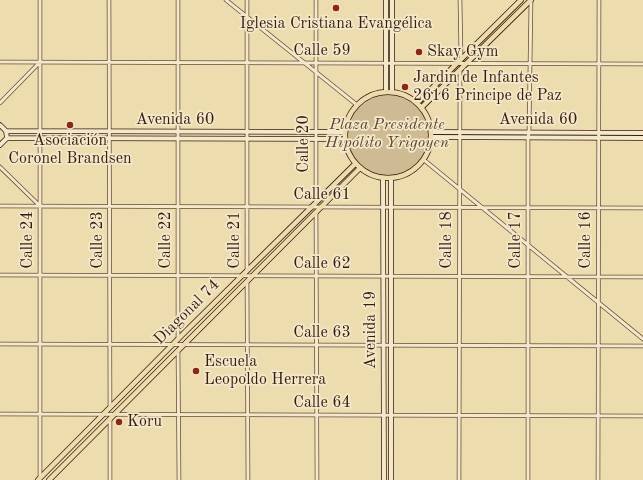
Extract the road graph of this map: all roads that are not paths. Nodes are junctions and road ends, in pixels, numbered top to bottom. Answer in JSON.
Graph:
{"nodes":[{"id":1,"x":40,"y":0,"type":"edge"},
{"id":2,"x":109,"y":0,"type":"edge"},
{"id":3,"x":178,"y":0,"type":"edge"},
{"id":4,"x":226,"y":0,"type":"edge"},
{"id":5,"x":247,"y":0,"type":"edge"},
{"id":6,"x":316,"y":0,"type":"edge"},
{"id":7,"x":386,"y":0,"type":"edge"},
{"id":8,"x":392,"y":0,"type":"edge"},
{"id":9,"x":460,"y":0,"type":"edge"},
{"id":10,"x":521,"y":0,"type":"edge"},
{"id":11,"x":531,"y":0,"type":"edge"},
{"id":12,"x":599,"y":0,"type":"edge"},
{"id":13,"x":247,"y":17,"type":"junction"},
{"id":14,"x":0,"y":62,"type":"edge"},
{"id":15,"x":40,"y":62,"type":"junction"},
{"id":16,"x":109,"y":63,"type":"junction"},
{"id":17,"x":178,"y":63,"type":"junction"},
{"id":18,"x":247,"y":63,"type":"junction"},
{"id":19,"x":305,"y":63,"type":"junction"},
{"id":20,"x":316,"y":63,"type":"junction"},
{"id":21,"x":386,"y":64,"type":"junction"},
{"id":22,"x":392,"y":64,"type":"junction"},
{"id":23,"x":461,"y":64,"type":"junction"},
{"id":24,"x":529,"y":64,"type":"junction"},
{"id":25,"x":598,"y":64,"type":"junction"},
{"id":26,"x":643,"y":64,"type":"edge"},
{"id":27,"x":316,"y":72,"type":"junction"},
{"id":28,"x":386,"y":91,"type":"junction"},
{"id":29,"x":392,"y":91,"type":"junction"},
{"id":30,"x":418,"y":102,"type":"junction"},
{"id":31,"x":0,"y":103,"type":"edge"},
{"id":32,"x":357,"y":105,"type":"junction"},
{"id":33,"x":422,"y":107,"type":"junction"},
{"id":34,"x":0,"y":125,"type":"edge"},
{"id":35,"x":6,"y":131,"type":"junction"},
{"id":36,"x":40,"y":131,"type":"junction"},
{"id":37,"x":110,"y":132,"type":"junction"},
{"id":38,"x":178,"y":132,"type":"junction"},
{"id":39,"x":247,"y":132,"type":"junction"},
{"id":40,"x":316,"y":132,"type":"junction"},
{"id":41,"x":345,"y":132,"type":"junction"},
{"id":42,"x":459,"y":132,"type":"junction"},
{"id":43,"x":529,"y":132,"type":"junction"},
{"id":44,"x":598,"y":133,"type":"junction"},
{"id":45,"x":643,"y":133,"type":"edge"},
{"id":46,"x":433,"y":135,"type":"junction"},
{"id":47,"x":7,"y":138,"type":"junction"},
{"id":48,"x":40,"y":138,"type":"junction"},
{"id":49,"x":110,"y":138,"type":"junction"},
{"id":50,"x":178,"y":138,"type":"junction"},
{"id":51,"x":459,"y":138,"type":"junction"},
{"id":52,"x":528,"y":138,"type":"junction"},
{"id":53,"x":598,"y":138,"type":"junction"},
{"id":54,"x":643,"y":138,"type":"edge"},
{"id":55,"x":248,"y":139,"type":"junction"},
{"id":56,"x":316,"y":139,"type":"junction"},
{"id":57,"x":345,"y":139,"type":"junction"},
{"id":58,"x":0,"y":145,"type":"edge"},
{"id":59,"x":424,"y":160,"type":"junction"},
{"id":60,"x":355,"y":164,"type":"junction"},
{"id":61,"x":0,"y":167,"type":"edge"},
{"id":62,"x":360,"y":168,"type":"junction"},
{"id":63,"x":383,"y":179,"type":"junction"},
{"id":64,"x":391,"y":179,"type":"junction"},
{"id":65,"x":459,"y":189,"type":"junction"},
{"id":66,"x":0,"y":206,"type":"edge"},
{"id":67,"x":40,"y":206,"type":"junction"},
{"id":68,"x":110,"y":206,"type":"junction"},
{"id":69,"x":178,"y":206,"type":"junction"},
{"id":70,"x":248,"y":206,"type":"junction"},
{"id":71,"x":316,"y":207,"type":"junction"},
{"id":72,"x":383,"y":207,"type":"junction"},
{"id":73,"x":391,"y":207,"type":"junction"},
{"id":74,"x":459,"y":207,"type":"junction"},
{"id":75,"x":528,"y":207,"type":"junction"},
{"id":76,"x":482,"y":208,"type":"junction"},
{"id":77,"x":598,"y":208,"type":"junction"},
{"id":78,"x":643,"y":208,"type":"edge"},
{"id":79,"x":529,"y":246,"type":"junction"},
{"id":80,"x":0,"y":275,"type":"edge"},
{"id":81,"x":40,"y":275,"type":"junction"},
{"id":82,"x":110,"y":276,"type":"junction"},
{"id":83,"x":177,"y":276,"type":"junction"},
{"id":84,"x":247,"y":276,"type":"junction"},
{"id":85,"x":316,"y":276,"type":"junction"},
{"id":86,"x":383,"y":277,"type":"junction"},
{"id":87,"x":391,"y":277,"type":"junction"},
{"id":88,"x":459,"y":277,"type":"junction"},
{"id":89,"x":528,"y":277,"type":"junction"},
{"id":90,"x":566,"y":277,"type":"junction"},
{"id":91,"x":598,"y":277,"type":"junction"},
{"id":92,"x":643,"y":278,"type":"edge"},
{"id":93,"x":598,"y":303,"type":"junction"},
{"id":94,"x":643,"y":339,"type":"edge"},
{"id":95,"x":0,"y":344,"type":"edge"},
{"id":96,"x":40,"y":344,"type":"junction"},
{"id":97,"x":110,"y":344,"type":"junction"},
{"id":98,"x":177,"y":345,"type":"junction"},
{"id":99,"x":184,"y":345,"type":"junction"},
{"id":100,"x":248,"y":345,"type":"junction"},
{"id":101,"x":317,"y":345,"type":"junction"},
{"id":102,"x":383,"y":345,"type":"junction"},
{"id":103,"x":391,"y":345,"type":"junction"},
{"id":104,"x":459,"y":346,"type":"junction"},
{"id":105,"x":528,"y":346,"type":"junction"},
{"id":106,"x":598,"y":346,"type":"junction"},
{"id":107,"x":643,"y":346,"type":"edge"},
{"id":108,"x":110,"y":408,"type":"junction"},
{"id":109,"x":0,"y":414,"type":"edge"},
{"id":110,"x":40,"y":414,"type":"junction"},
{"id":111,"x":104,"y":414,"type":"junction"},
{"id":112,"x":179,"y":414,"type":"junction"},
{"id":113,"x":248,"y":414,"type":"junction"},
{"id":114,"x":317,"y":415,"type":"junction"},
{"id":115,"x":384,"y":415,"type":"junction"},
{"id":116,"x":391,"y":415,"type":"junction"},
{"id":117,"x":459,"y":415,"type":"junction"},
{"id":118,"x":528,"y":415,"type":"junction"},
{"id":119,"x":111,"y":416,"type":"junction"},
{"id":120,"x":598,"y":416,"type":"junction"},
{"id":121,"x":643,"y":416,"type":"edge"},
{"id":122,"x":40,"y":479,"type":"edge"},
{"id":123,"x":49,"y":480,"type":"edge"},
{"id":124,"x":110,"y":480,"type":"edge"},
{"id":125,"x":179,"y":480,"type":"edge"},
{"id":126,"x":248,"y":480,"type":"edge"},
{"id":127,"x":317,"y":480,"type":"edge"},
{"id":128,"x":384,"y":480,"type":"edge"},
{"id":129,"x":391,"y":480,"type":"edge"},
{"id":130,"x":459,"y":480,"type":"edge"},
{"id":131,"x":528,"y":480,"type":"edge"},
{"id":132,"x":598,"y":480,"type":"edge"}],
"edges":[{"from":1,"to":15,"type":"street","name":"Calle 24"},
{"from":2,"to":16,"type":"street","name":"Calle 23"},
{"from":3,"to":17,"type":"street","name":"Calle 22"},
{"from":4,"to":13,"type":"street"},
{"from":5,"to":13,"type":"street","name":"Calle 21"},
{"from":6,"to":20,"type":"street","name":"Calle 20"},
{"from":7,"to":21,"type":"main road"},
{"from":8,"to":22,"type":"main road"},
{"from":9,"to":23,"type":"street","name":"Calle 18"},
{"from":10,"to":23,"type":"main road"},
{"from":11,"to":23,"type":"main road"},
{"from":11,"to":24,"type":"street","name":"Calle 17"},
{"from":12,"to":25,"type":"street","name":"Calle 16"},
{"from":13,"to":18,"type":"street","name":"Calle 21"},
{"from":13,"to":19,"type":"street"},
{"from":14,"to":15,"type":"street","name":"Calle 59"},
{"from":15,"to":16,"type":"street","name":"Calle 59"},
{"from":15,"to":31,"type":"street"},
{"from":15,"to":36,"type":"street","name":"Calle 24"},
{"from":16,"to":17,"type":"street","name":"Calle 59"},
{"from":16,"to":37,"type":"street","name":"Calle 23"},
{"from":17,"to":18,"type":"street","name":"Calle 59"},
{"from":17,"to":38,"type":"street","name":"Calle 22"},
{"from":18,"to":19,"type":"street","name":"Calle 59"},
{"from":18,"to":39,"type":"street","name":"Calle 21"},
{"from":19,"to":20,"type":"street","name":"Calle 59"},
{"from":19,"to":27,"type":"street"},
{"from":20,"to":21,"type":"street","name":"Calle 59"},
{"from":20,"to":27,"type":"street","name":"Calle 20"},
{"from":21,"to":22,"type":"street","name":"Calle 59"},
{"from":21,"to":28,"type":"main road"},
{"from":22,"to":23,"type":"street","name":"Calle 59"},
{"from":22,"to":29,"type":"main road"},
{"from":23,"to":24,"type":"street","name":"Calle 59"},
{"from":23,"to":30,"type":"main road"},
{"from":23,"to":33,"type":"main road"},
{"from":23,"to":42,"type":"street","name":"Calle 18"},
{"from":24,"to":25,"type":"street","name":"Calle 59"},
{"from":24,"to":43,"type":"street","name":"Calle 17"},
{"from":25,"to":26,"type":"street","name":"Calle 59"},
{"from":25,"to":44,"type":"street","name":"Calle 16"},
{"from":27,"to":32,"type":"street"},
{"from":27,"to":40,"type":"street","name":"Calle 20"},
{"from":28,"to":29,"type":"main road"},
{"from":28,"to":32,"type":"main road"},
{"from":29,"to":30,"type":"main road"},
{"from":30,"to":33,"type":"main road"},
{"from":32,"to":41,"type":"main road"},
{"from":33,"to":46,"type":"main road"},
{"from":34,"to":35,"type":"main road"},
{"from":35,"to":36,"type":"main road","name":"Avenida 60"},
{"from":35,"to":47,"type":"main road"},
{"from":36,"to":37,"type":"main road","name":"Avenida 60"},
{"from":36,"to":48,"type":"street","name":"Calle 24"},
{"from":37,"to":38,"type":"main road","name":"Avenida 60"},
{"from":37,"to":49,"type":"street","name":"Calle 23"},
{"from":38,"to":39,"type":"main road","name":"Avenida 60"},
{"from":38,"to":50,"type":"street","name":"Calle 22"},
{"from":39,"to":40,"type":"main road","name":"Avenida 60"},
{"from":39,"to":55,"type":"street","name":"Calle 21"},
{"from":40,"to":41,"type":"main road","name":"Avenida 60"},
{"from":40,"to":56,"type":"street","name":"Calle 20"},
{"from":41,"to":57,"type":"main road"},
{"from":42,"to":43,"type":"main road","name":"Avenida 60"},
{"from":42,"to":46,"type":"main road","name":"Avenida 60"},
{"from":42,"to":51,"type":"street","name":"Calle 18"},
{"from":43,"to":44,"type":"main road","name":"Avenida 60"},
{"from":43,"to":52,"type":"street","name":"Calle 17"},
{"from":44,"to":45,"type":"main road","name":"Avenida 60"},
{"from":44,"to":53,"type":"street","name":"Calle 16"},
{"from":46,"to":51,"type":"main road","name":"Avenida 60"},
{"from":46,"to":59,"type":"main road"},
{"from":47,"to":48,"type":"main road","name":"Avenida 60"},
{"from":47,"to":58,"type":"main road"},
{"from":48,"to":49,"type":"main road","name":"Avenida 60"},
{"from":48,"to":67,"type":"street","name":"Calle 24"},
{"from":49,"to":50,"type":"main road","name":"Avenida 60"},
{"from":49,"to":68,"type":"street","name":"Calle 23"},
{"from":50,"to":55,"type":"main road","name":"Avenida 60"},
{"from":50,"to":69,"type":"street","name":"Calle 22"},
{"from":51,"to":52,"type":"main road","name":"Avenida 60"},
{"from":51,"to":65,"type":"street","name":"Calle 18"},
{"from":52,"to":53,"type":"main road","name":"Avenida 60"},
{"from":52,"to":75,"type":"street","name":"Calle 17"},
{"from":53,"to":54,"type":"main road","name":"Avenida 60"},
{"from":53,"to":77,"type":"street","name":"Calle 16"},
{"from":55,"to":56,"type":"main road","name":"Avenida 60"},
{"from":55,"to":70,"type":"street","name":"Calle 21"},
{"from":56,"to":57,"type":"main road","name":"Avenida 60"},
{"from":56,"to":71,"type":"street","name":"Calle 20"},
{"from":57,"to":60,"type":"main road"},
{"from":59,"to":64,"type":"main road"},
{"from":59,"to":65,"type":"street"},
{"from":60,"to":62,"type":"main road"},
{"from":60,"to":71,"type":"main road","name":"Diagonal 74"},
{"from":61,"to":67,"type":"street"},
{"from":62,"to":63,"type":"main road"},
{"from":62,"to":71,"type":"main road","name":"Diagonal 74"},
{"from":63,"to":64,"type":"main road"},
{"from":63,"to":72,"type":"main road","name":"Avenida 19"},
{"from":64,"to":73,"type":"main road","name":"Avenida 19"},
{"from":65,"to":74,"type":"street","name":"Calle 18"},
{"from":65,"to":76,"type":"street"},
{"from":66,"to":67,"type":"street","name":"Calle 61"},
{"from":67,"to":68,"type":"street","name":"Calle 61"},
{"from":67,"to":81,"type":"street","name":"Calle 24"},
{"from":68,"to":69,"type":"street","name":"Calle 61"},
{"from":68,"to":82,"type":"street","name":"Calle 23"},
{"from":69,"to":70,"type":"street","name":"Calle 61"},
{"from":69,"to":83,"type":"street","name":"Calle 22"},
{"from":70,"to":71,"type":"street","name":"Calle 61"},
{"from":70,"to":84,"type":"street","name":"Calle 21"},
{"from":71,"to":72,"type":"street","name":"Calle 61"},
{"from":71,"to":84,"type":"main road","name":"Diagonal 74"},
{"from":71,"to":85,"type":"street","name":"Calle 20"},
{"from":72,"to":73,"type":"street","name":"Calle 61"},
{"from":72,"to":86,"type":"main road","name":"Avenida 19"},
{"from":73,"to":74,"type":"street","name":"Calle 61"},
{"from":73,"to":87,"type":"main road","name":"Avenida 19"},
{"from":74,"to":76,"type":"street","name":"Calle 61"},
{"from":74,"to":88,"type":"street","name":"Calle 18"},
{"from":75,"to":76,"type":"street","name":"Calle 61"},
{"from":75,"to":77,"type":"street","name":"Calle 61"},
{"from":75,"to":79,"type":"street","name":"Calle 17"},
{"from":76,"to":79,"type":"street"},
{"from":77,"to":78,"type":"street","name":"Calle 61"},
{"from":77,"to":91,"type":"street","name":"Calle 16"},
{"from":79,"to":89,"type":"street","name":"Calle 17"},
{"from":79,"to":90,"type":"street"},
{"from":80,"to":81,"type":"street","name":"Calle 62"},
{"from":81,"to":82,"type":"street","name":"Calle 62"},
{"from":81,"to":96,"type":"street","name":"Calle 24"},
{"from":82,"to":83,"type":"street","name":"Calle 62"},
{"from":82,"to":97,"type":"street","name":"Calle 23"},
{"from":83,"to":84,"type":"street","name":"Calle 62"},
{"from":83,"to":98,"type":"street","name":"Calle 22"},
{"from":84,"to":85,"type":"street","name":"Calle 62"},
{"from":84,"to":98,"type":"main road","name":"Diagonal 74"},
{"from":84,"to":99,"type":"main road","name":"Diagonal 74"},
{"from":84,"to":100,"type":"street","name":"Calle 21"},
{"from":85,"to":86,"type":"street","name":"Calle 62"},
{"from":85,"to":101,"type":"street","name":"Calle 20"},
{"from":86,"to":87,"type":"street","name":"Calle 62"},
{"from":86,"to":102,"type":"main road","name":"Avenida 19"},
{"from":87,"to":88,"type":"street","name":"Calle 62"},
{"from":87,"to":103,"type":"main road","name":"Avenida 19"},
{"from":88,"to":89,"type":"street","name":"Calle 62"},
{"from":88,"to":104,"type":"street","name":"Calle 18"},
{"from":89,"to":90,"type":"street","name":"Calle 62"},
{"from":89,"to":105,"type":"street","name":"Calle 17"},
{"from":90,"to":91,"type":"street","name":"Calle 62"},
{"from":90,"to":93,"type":"street"},
{"from":91,"to":92,"type":"street","name":"Calle 62"},
{"from":91,"to":93,"type":"street","name":"Calle 16"},
{"from":93,"to":94,"type":"street"},
{"from":93,"to":106,"type":"street","name":"Calle 16"},
{"from":95,"to":96,"type":"street"},
{"from":96,"to":97,"type":"street"},
{"from":96,"to":110,"type":"street","name":"Calle 24"},
{"from":97,"to":98,"type":"street"},
{"from":97,"to":108,"type":"street","name":"Calle 23"},
{"from":98,"to":99,"type":"main road","name":"Diagonal 74"},
{"from":98,"to":108,"type":"main road","name":"Diagonal 74"},
{"from":98,"to":112,"type":"street","name":"Calle 22"},
{"from":98,"to":119,"type":"main road","name":"Diagonal 74"},
{"from":99,"to":100,"type":"street","name":"Calle 63"},
{"from":100,"to":101,"type":"street","name":"Calle 63"},
{"from":100,"to":113,"type":"street","name":"Calle 21"},
{"from":101,"to":102,"type":"street","name":"Calle 63"},
{"from":101,"to":114,"type":"street","name":"Calle 20"},
{"from":102,"to":103,"type":"street","name":"Calle 63"},
{"from":102,"to":115,"type":"main road","name":"Avenida 19"},
{"from":103,"to":104,"type":"street","name":"Calle 63"},
{"from":103,"to":116,"type":"main road","name":"Avenida 19"},
{"from":104,"to":105,"type":"street","name":"Calle 63"},
{"from":104,"to":117,"type":"street","name":"Calle 18"},
{"from":105,"to":106,"type":"street","name":"Calle 63"},
{"from":105,"to":118,"type":"street","name":"Calle 17"},
{"from":106,"to":107,"type":"street","name":"Calle 63"},
{"from":106,"to":120,"type":"street","name":"Calle 16"},
{"from":108,"to":111,"type":"main road","name":"Diagonal 74"},
{"from":108,"to":119,"type":"street","name":"Calle 23"},
{"from":109,"to":110,"type":"street","name":"Calle 64"},
{"from":110,"to":111,"type":"street","name":"Calle 64"},
{"from":110,"to":122,"type":"street","name":"Calle 24"},
{"from":111,"to":119,"type":"street","name":"Calle 64"},
{"from":111,"to":122,"type":"main road","name":"Diagonal 74"},
{"from":112,"to":113,"type":"street","name":"Calle 64"},
{"from":112,"to":119,"type":"street","name":"Calle 64"},
{"from":112,"to":125,"type":"street","name":"Calle 22"},
{"from":113,"to":114,"type":"street","name":"Calle 64"},
{"from":113,"to":126,"type":"street","name":"Calle 21"},
{"from":114,"to":115,"type":"street","name":"Calle 64"},
{"from":114,"to":127,"type":"street","name":"Calle 20"},
{"from":115,"to":116,"type":"street","name":"Calle 64"},
{"from":115,"to":128,"type":"main road","name":"Avenida 19"},
{"from":116,"to":117,"type":"street","name":"Calle 64"},
{"from":116,"to":129,"type":"main road","name":"Avenida 19"},
{"from":117,"to":118,"type":"street","name":"Calle 64"},
{"from":117,"to":130,"type":"street","name":"Calle 18"},
{"from":118,"to":120,"type":"street","name":"Calle 64"},
{"from":118,"to":131,"type":"street","name":"Calle 17"},
{"from":119,"to":123,"type":"main road","name":"Diagonal 74"},
{"from":119,"to":124,"type":"street","name":"Calle 23"},
{"from":120,"to":121,"type":"street","name":"Calle 64"},
{"from":120,"to":132,"type":"street","name":"Calle 16"}]}
